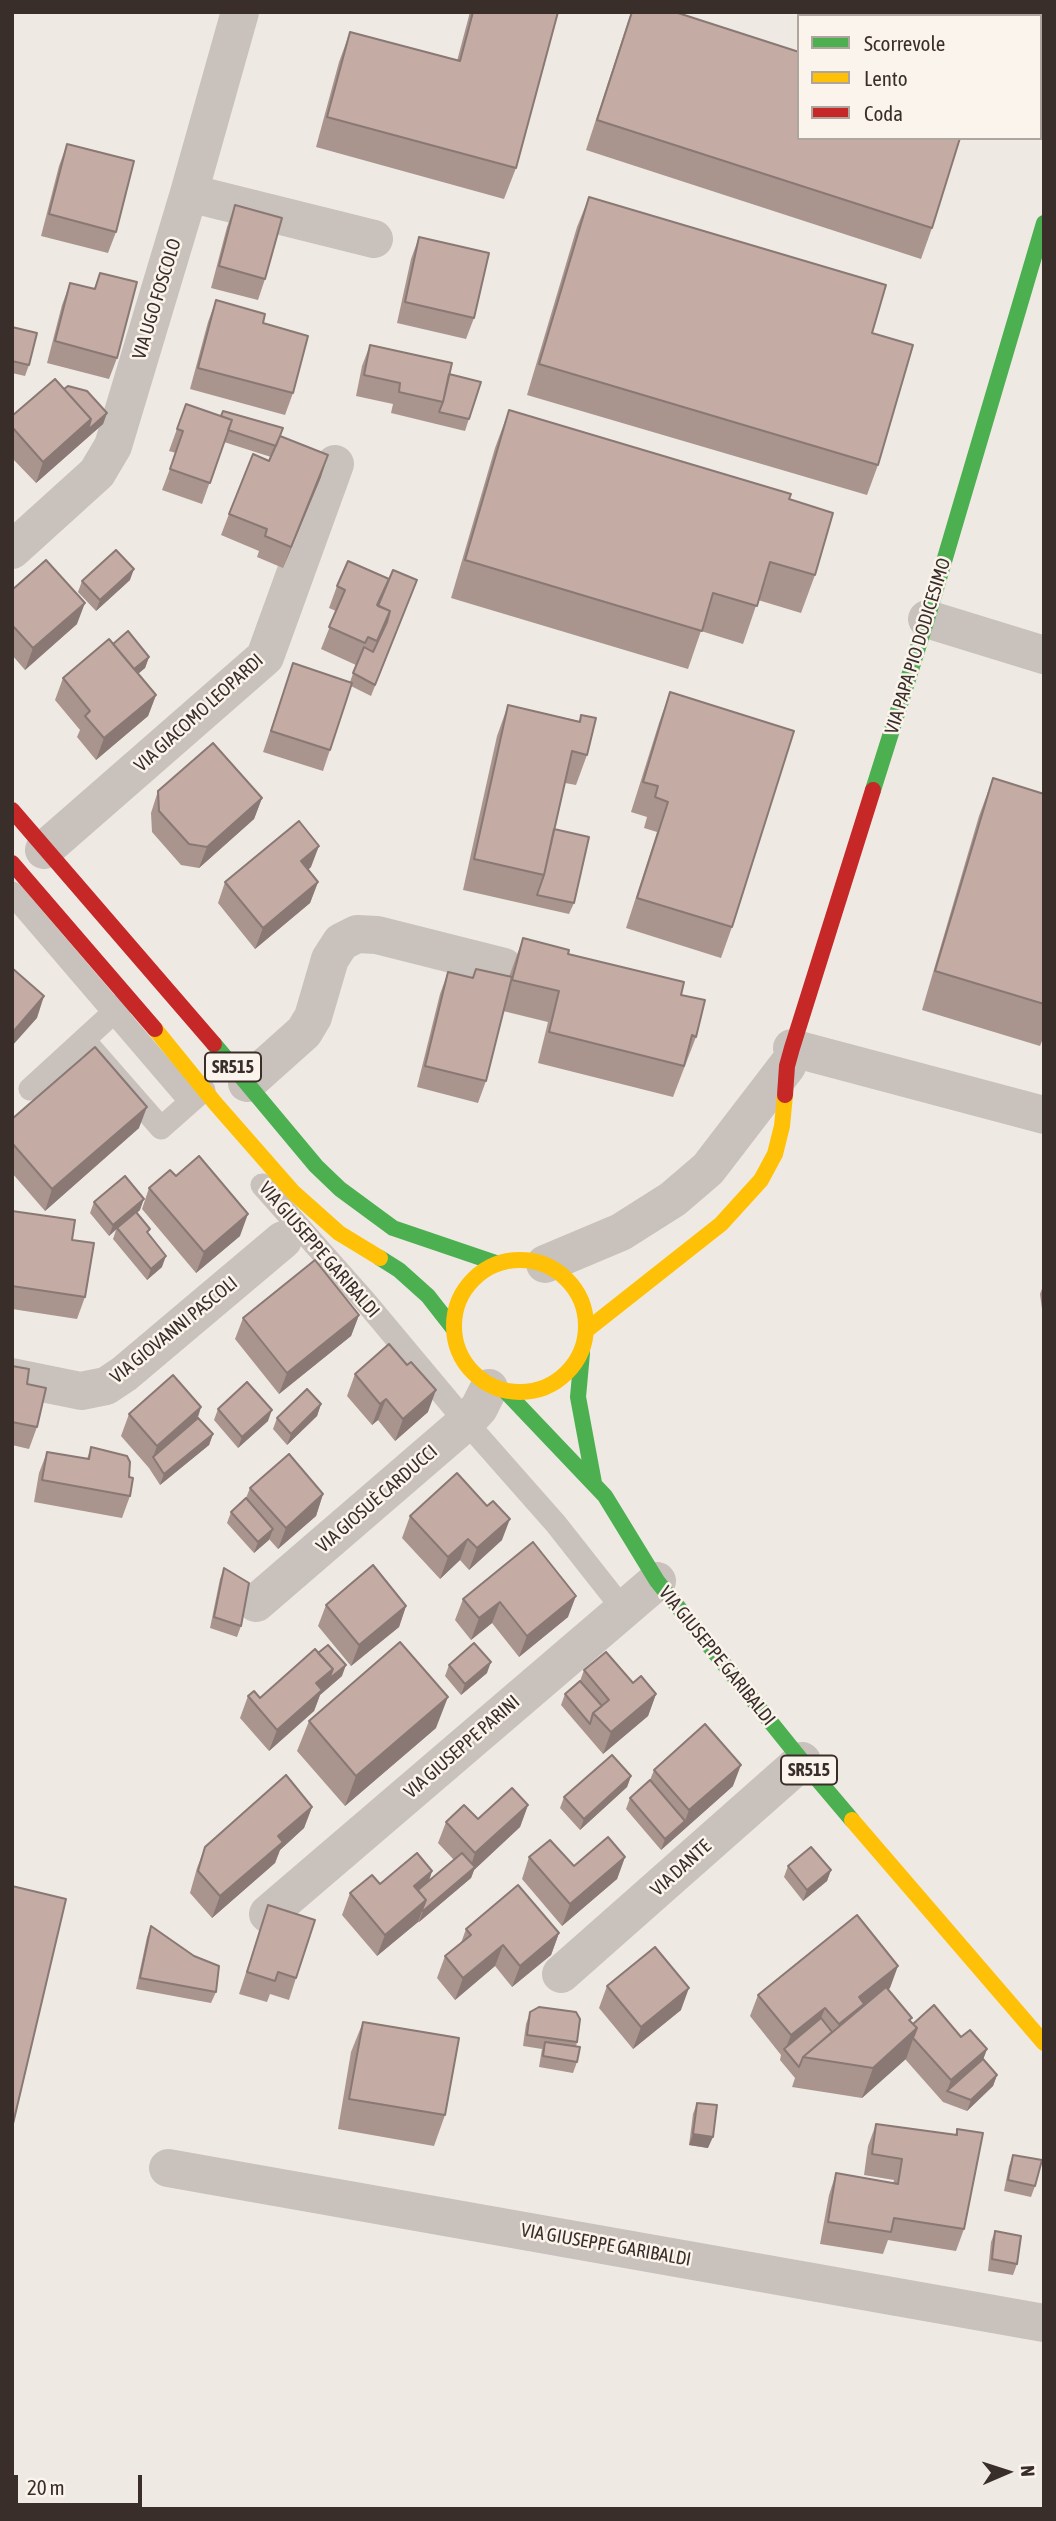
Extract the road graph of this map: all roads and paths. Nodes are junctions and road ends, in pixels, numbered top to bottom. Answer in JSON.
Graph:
{"nodes":[{"id":1,"x":240,"y":12,"type":"edge"},
{"id":2,"x":189,"y":193,"type":"junction"},
{"id":3,"x":1044,"y":223,"type":"edge"},
{"id":4,"x":374,"y":239,"type":"dead end"},
{"id":5,"x":335,"y":464,"type":"dead end"},
{"id":6,"x":12,"y":550,"type":"edge"},
{"id":7,"x":927,"y":619,"type":"junction"},
{"id":8,"x":1044,"y":654,"type":"edge"},
{"id":9,"x":12,"y":810,"type":"edge"},
{"id":10,"x":28,"y":856,"type":"edge"},
{"id":11,"x":12,"y":893,"type":"edge"},
{"id":12,"x":503,"y":967,"type":"dead end"},
{"id":13,"x":121,"y":1006,"type":"junction"},
{"id":14,"x":84,"y":1040,"type":"junction"},
{"id":15,"x":790,"y":1057,"type":"junction"},
{"id":16,"x":247,"y":1083,"type":"junction"},
{"id":17,"x":30,"y":1089,"type":"dead end"},
{"id":18,"x":198,"y":1096,"type":"junction"},
{"id":19,"x":1044,"y":1115,"type":"edge"},
{"id":20,"x":304,"y":1232,"type":"junction"},
{"id":21,"x":496,"y":1263,"type":"junction"},
{"id":22,"x":545,"y":1264,"type":"junction"},
{"id":23,"x":453,"y":1328,"type":"junction"},
{"id":24,"x":588,"y":1329,"type":"junction"},
{"id":25,"x":582,"y":1353,"type":"junction"},
{"id":26,"x":12,"y":1377,"type":"edge"},
{"id":27,"x":498,"y":1391,"type":"junction"},
{"id":28,"x":467,"y":1422,"type":"junction"},
{"id":29,"x":594,"y":1482,"type":"junction"},
{"id":30,"x":657,"y":1581,"type":"junction"},
{"id":31,"x":256,"y":1603,"type":"dead end"},
{"id":32,"x":623,"y":1609,"type":"junction"},
{"id":33,"x":802,"y":1761,"type":"junction"},
{"id":34,"x":268,"y":1914,"type":"edge"},
{"id":35,"x":561,"y":1974,"type":"dead end"},
{"id":36,"x":1044,"y":2043,"type":"edge"},
{"id":37,"x":168,"y":2168,"type":"dead end"},
{"id":38,"x":1044,"y":2323,"type":"edge"}],
"edges":[{"from":1,"to":2,"type":"street","name":"VIA UGO FOSCOLO"},
{"from":2,"to":4,"type":"street"},
{"from":2,"to":6,"type":"street","name":"VIA UGO FOSCOLO"},
{"from":3,"to":7,"type":"main road","name":"VIA PAPA PIO DODICESIMO"},
{"from":5,"to":10,"type":"street","name":"VIA GIACOMO LEOPARDI"},
{"from":7,"to":8,"type":"street"},
{"from":7,"to":15,"type":"main road","name":"VIA PAPA PIO DODICESIMO"},
{"from":9,"to":10,"type":"main road","name":"VIA GIUSEPPE GARIBALDI","number":"SR515"},
{"from":10,"to":13,"type":"main road","name":"VIA GIUSEPPE GARIBALDI","number":"SR515"},
{"from":10,"to":16,"type":"main road","name":"VIA GIUSEPPE GARIBALDI","number":"SR515"},
{"from":11,"to":13,"type":"lane","name":"VIA GIUSEPPE GARIBALDI"},
{"from":12,"to":16,"type":"street"},
{"from":13,"to":14,"type":"lane"},
{"from":13,"to":18,"type":"lane","name":"VIA GIUSEPPE GARIBALDI"},
{"from":14,"to":17,"type":"lane"},
{"from":14,"to":18,"type":"lane"},
{"from":15,"to":19,"type":"street"},
{"from":15,"to":22,"type":"street","name":"VIA PAPA PIO DODICESIMO"},
{"from":15,"to":24,"type":"main road","name":"VIA PAPA PIO DODICESIMO"},
{"from":16,"to":21,"type":"main road","name":"VIA GIUSEPPE GARIBALDI","number":"SR515"},
{"from":18,"to":20,"type":"lane","name":"VIA GIUSEPPE GARIBALDI"},
{"from":20,"to":23,"type":"main road","name":"VIA GIUSEPPE GARIBALDI","number":"SR515"},
{"from":20,"to":26,"type":"street","name":"VIA GIOVANNI PASCOLI"},
{"from":20,"to":28,"type":"lane","name":"VIA GIUSEPPE GARIBALDI"},
{"from":21,"to":22,"type":"main road","name":"VIA GIUSEPPE GARIBALDI","number":"SR515"},
{"from":21,"to":23,"type":"main road"},
{"from":22,"to":24,"type":"main road","name":"VIA GIUSEPPE GARIBALDI","number":"SR515"},
{"from":23,"to":27,"type":"main road","name":"VIA GIUSEPPE GARIBALDI","number":"SR515"},
{"from":24,"to":25,"type":"main road","name":"VIA GIUSEPPE GARIBALDI","number":"SR515"},
{"from":25,"to":27,"type":"main road","name":"VIA GIUSEPPE GARIBALDI","number":"SR515"},
{"from":25,"to":29,"type":"main road","name":"VIA GIUSEPPE GARIBALDI","number":"SR515"},
{"from":27,"to":28,"type":"street","name":"VIA GIOSUÈ CARDUCCI"},
{"from":27,"to":29,"type":"main road","name":"VIA GIUSEPPE GARIBALDI","number":"SR515"},
{"from":28,"to":31,"type":"street","name":"VIA GIOSUÈ CARDUCCI"},
{"from":28,"to":32,"type":"lane","name":"VIA GIUSEPPE GARIBALDI"},
{"from":29,"to":30,"type":"main road","name":"VIA GIUSEPPE GARIBALDI","number":"SR515"},
{"from":30,"to":32,"type":"street","name":"VIA GIUSEPPE PARINI"},
{"from":30,"to":33,"type":"main road","name":"VIA GIUSEPPE GARIBALDI","number":"SR515"},
{"from":32,"to":34,"type":"street","name":"VIA GIUSEPPE PARINI"},
{"from":33,"to":35,"type":"street","name":"VIA DANTE"},
{"from":33,"to":36,"type":"main road","name":"VIA GIUSEPPE GARIBALDI","number":"SR515"},
{"from":37,"to":38,"type":"street","name":"VIA GIUSEPPE GARIBALDI"}]}
